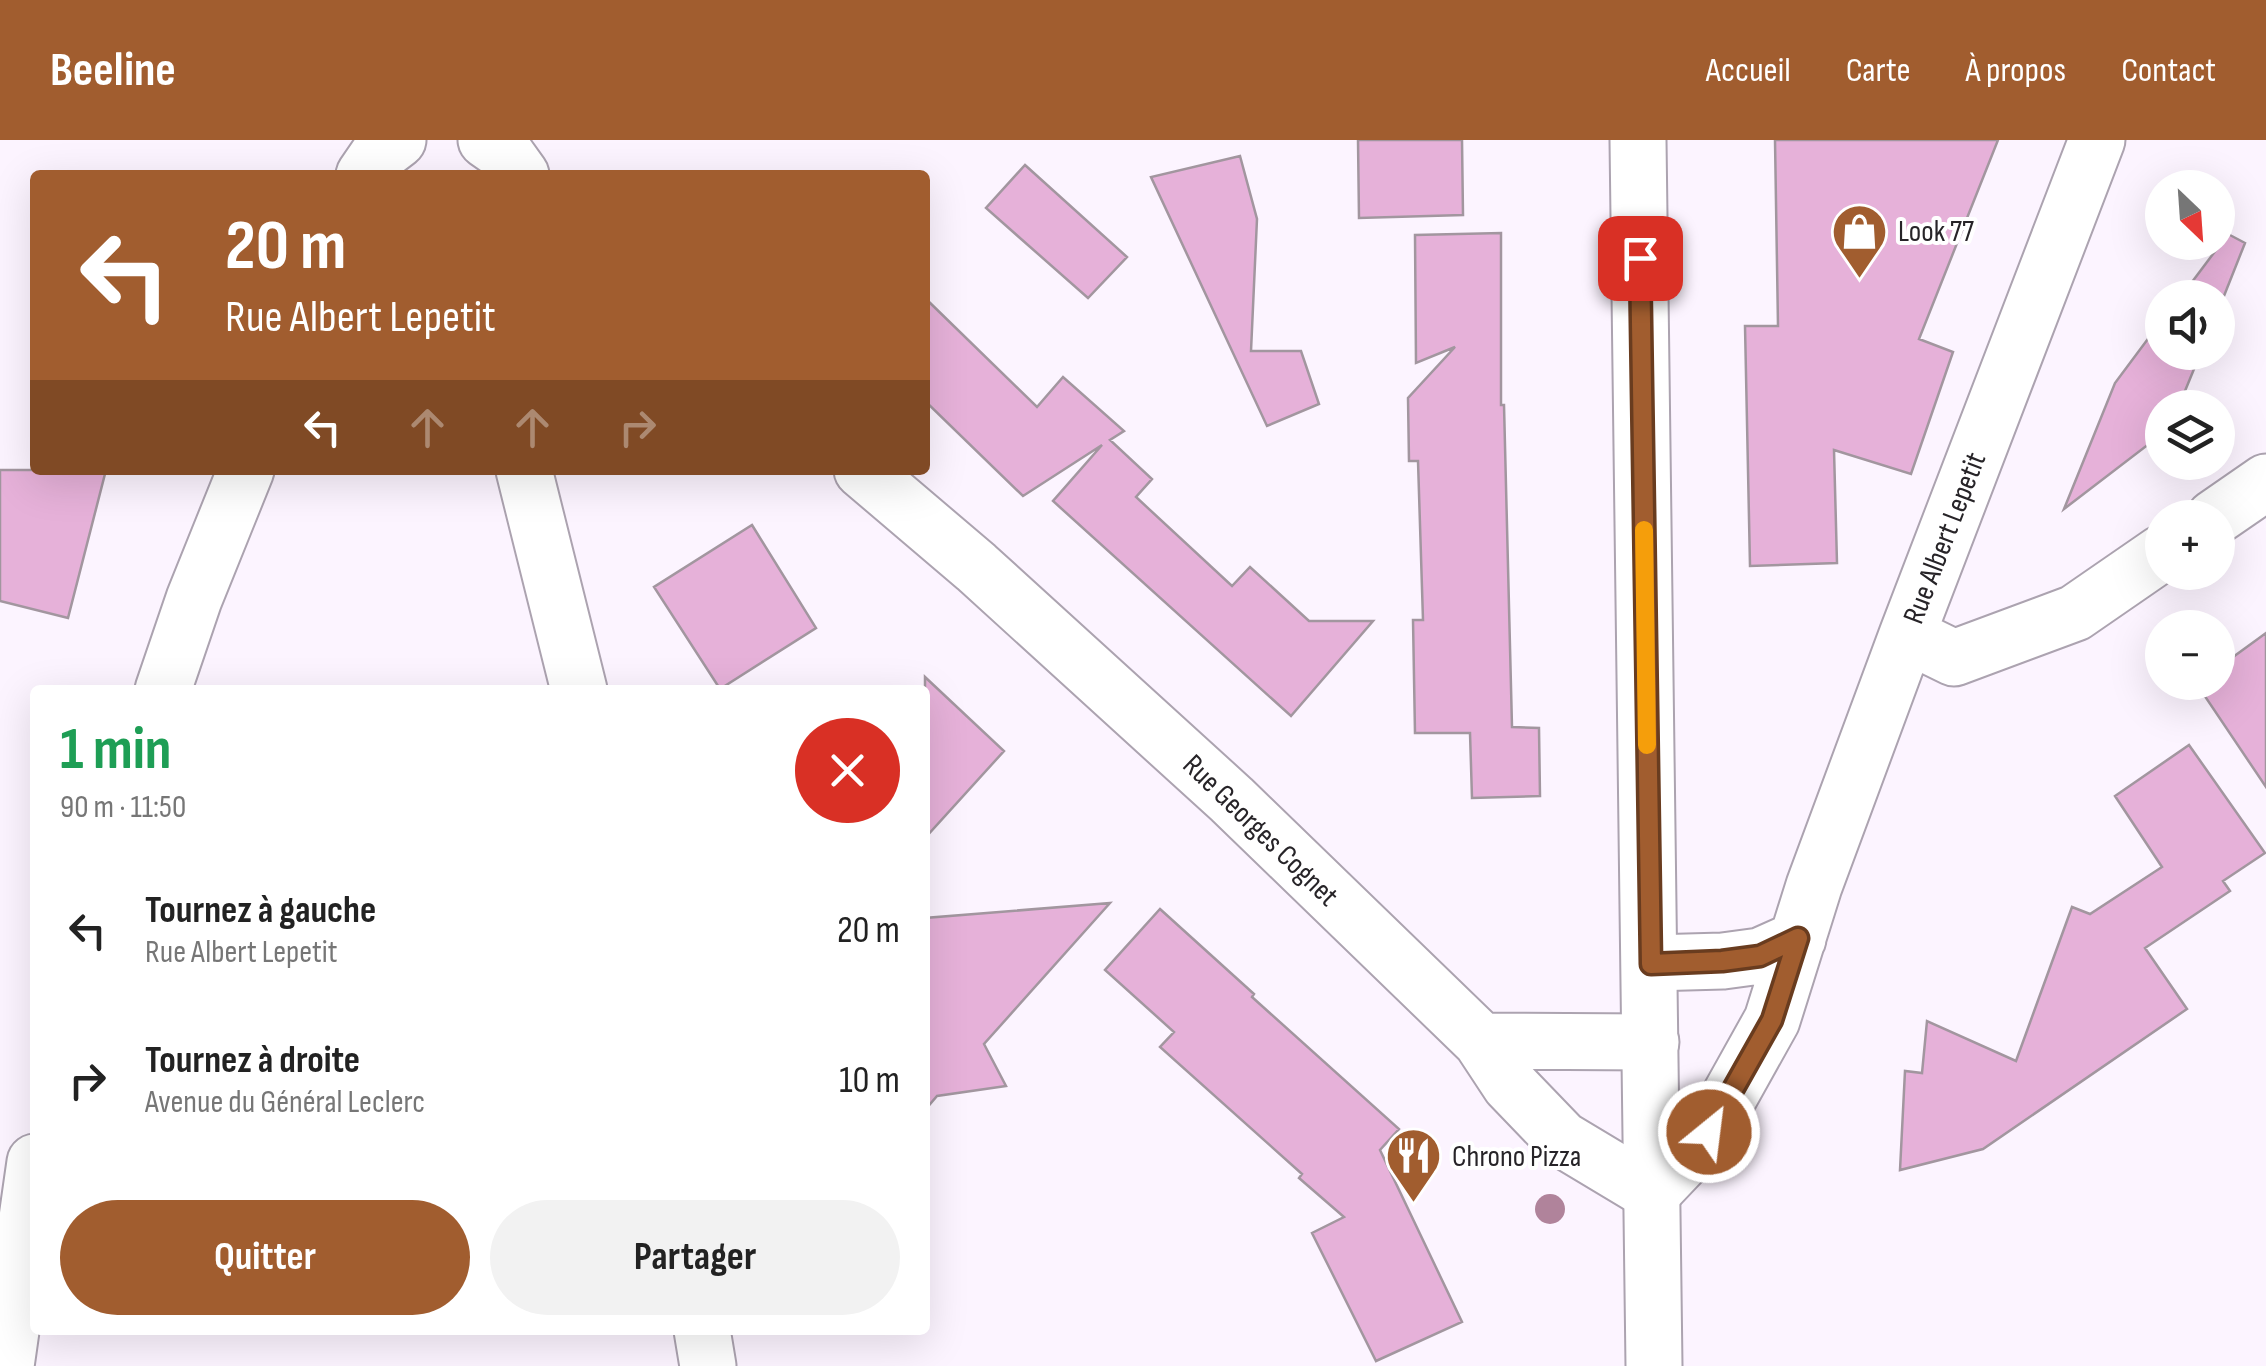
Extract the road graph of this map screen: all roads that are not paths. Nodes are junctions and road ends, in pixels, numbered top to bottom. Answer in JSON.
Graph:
{"nodes":[{"id":1,"x":398,"y":140,"type":"edge"},
{"id":2,"x":486,"y":140,"type":"edge"},
{"id":3,"x":1638,"y":140,"type":"edge"},
{"id":4,"x":2096,"y":140,"type":"edge"},
{"id":5,"x":367,"y":170,"type":"edge"},
{"id":6,"x":517,"y":170,"type":"edge"},
{"id":7,"x":244,"y":475,"type":"edge"},
{"id":8,"x":525,"y":475,"type":"edge"},
{"id":9,"x":868,"y":475,"type":"edge"},
{"id":10,"x":2266,"y":482,"type":"edge"},
{"id":11,"x":2235,"y":503,"type":"edge"},
{"id":12,"x":2145,"y":565,"type":"edge"},
{"id":13,"x":1907,"y":636,"type":"junction"},
{"id":14,"x":165,"y":685,"type":"edge"},
{"id":15,"x":578,"y":685,"type":"edge"},
{"id":16,"x":1798,"y":938,"type":"junction"},
{"id":17,"x":1651,"y":964,"type":"junction"},
{"id":18,"x":1481,"y":1041,"type":"junction"},
{"id":19,"x":1650,"y":1042,"type":"junction"},
{"id":20,"x":1652,"y":1193,"type":"junction"},
{"id":21,"x":30,"y":1197,"type":"edge"},
{"id":22,"x":703,"y":1335,"type":"edge"},
{"id":23,"x":6,"y":1366,"type":"edge"},
{"id":24,"x":708,"y":1366,"type":"edge"},
{"id":25,"x":1654,"y":1366,"type":"edge"}],
"edges":[{"from":1,"to":5,"type":"street"},
{"from":2,"to":6,"type":"street"},
{"from":3,"to":17,"type":"street"},
{"from":4,"to":13,"type":"street","name":"Rue Albert Lepetit"},
{"from":7,"to":14,"type":"street"},
{"from":8,"to":15,"type":"street"},
{"from":9,"to":18,"type":"street","name":"Rue Georges Cognet"},
{"from":10,"to":11,"type":"street"},
{"from":12,"to":13,"type":"street"},
{"from":13,"to":16,"type":"street","name":"Rue Albert Lepetit"},
{"from":16,"to":17,"type":"street"},
{"from":16,"to":20,"type":"street","name":"Rue Albert Lepetit"},
{"from":17,"to":19,"type":"street"},
{"from":18,"to":19,"type":"street"},
{"from":18,"to":20,"type":"street","name":"Rue Georges Cognet"},
{"from":19,"to":20,"type":"street"},
{"from":20,"to":25,"type":"street"},
{"from":21,"to":23,"type":"street"},
{"from":22,"to":24,"type":"street"}]}
